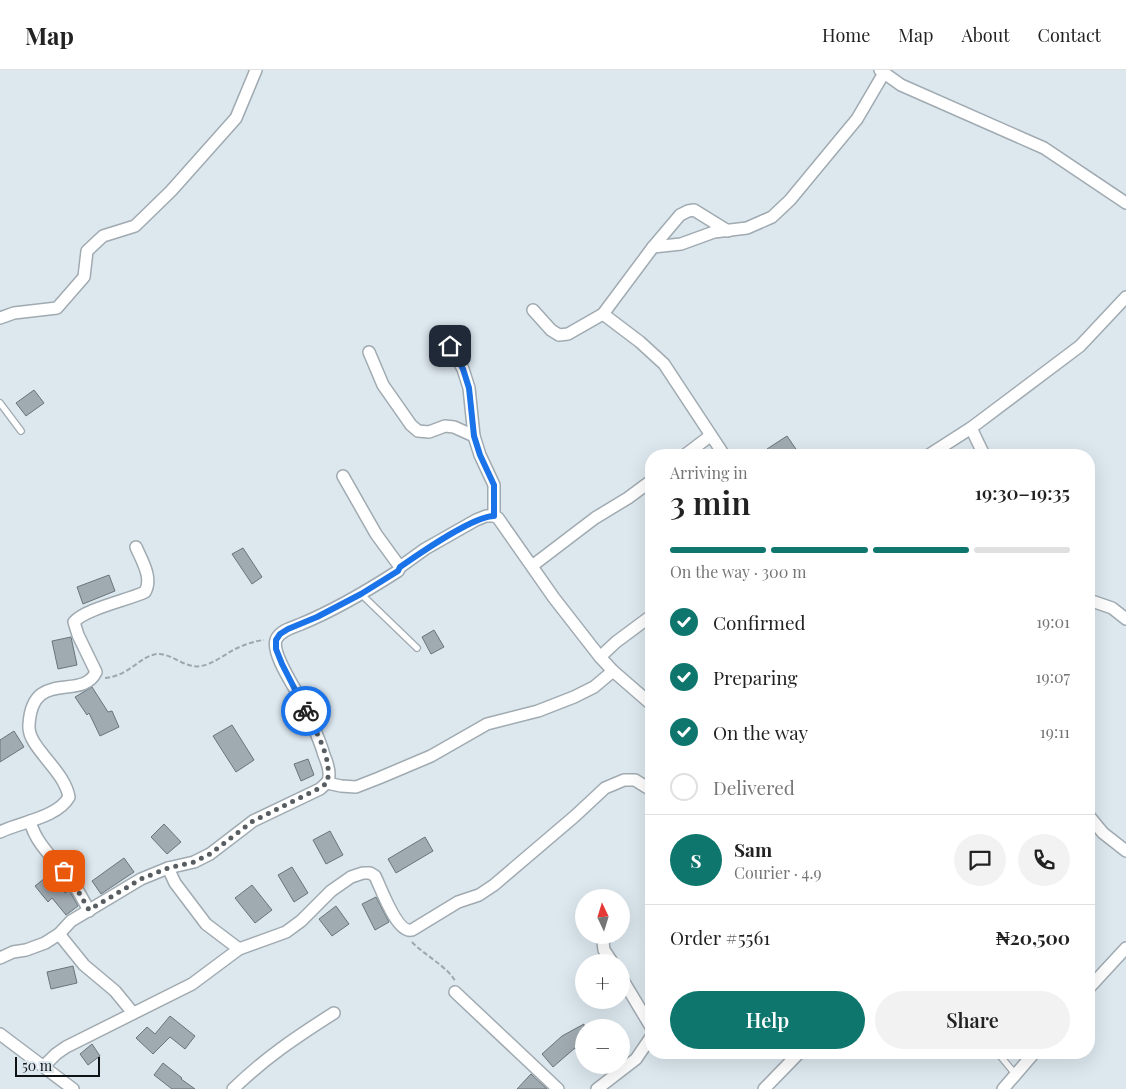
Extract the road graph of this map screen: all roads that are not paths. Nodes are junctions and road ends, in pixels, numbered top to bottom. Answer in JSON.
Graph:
{"nodes":[{"id":1,"x":256,"y":70,"type":"edge"},
{"id":2,"x":882,"y":72,"type":"edge"},
{"id":3,"x":1126,"y":203,"type":"edge"},
{"id":4,"x":728,"y":230,"type":"junction"},
{"id":5,"x":653,"y":247,"type":"junction"},
{"id":6,"x":1126,"y":297,"type":"edge"},
{"id":7,"x":533,"y":310,"type":"dead end"},
{"id":8,"x":603,"y":314,"type":"junction"},
{"id":9,"x":0,"y":318,"type":"edge"},
{"id":10,"x":450,"y":346,"type":"dead end"},
{"id":11,"x":369,"y":352,"type":"dead end"},
{"id":12,"x":0,"y":403,"type":"edge"},
{"id":13,"x":971,"y":428,"type":"junction"},
{"id":14,"x":21,"y":431,"type":"dead end"},
{"id":15,"x":474,"y":436,"type":"junction"},
{"id":16,"x":710,"y":436,"type":"junction"},
{"id":17,"x":693,"y":449,"type":"edge"},
{"id":18,"x":720,"y":449,"type":"edge"},
{"id":19,"x":938,"y":449,"type":"edge"},
{"id":20,"x":981,"y":449,"type":"edge"},
{"id":21,"x":343,"y":476,"type":"dead end"},
{"id":22,"x":645,"y":485,"type":"edge"},
{"id":23,"x":494,"y":516,"type":"junction"},
{"id":24,"x":136,"y":547,"type":"dead end"},
{"id":25,"x":532,"y":566,"type":"junction"},
{"id":26,"x":400,"y":567,"type":"junction"},
{"id":27,"x":361,"y":594,"type":"junction"},
{"id":28,"x":1095,"y":602,"type":"edge"},
{"id":29,"x":1126,"y":619,"type":"edge"},
{"id":30,"x":645,"y":620,"type":"edge"},
{"id":31,"x":417,"y":648,"type":"dead end"},
{"id":32,"x":600,"y":657,"type":"junction"},
{"id":33,"x":613,"y":671,"type":"junction"},
{"id":34,"x":645,"y":699,"type":"edge"},
{"id":35,"x":327,"y":783,"type":"junction"},
{"id":36,"x":645,"y":786,"type":"edge"},
{"id":37,"x":30,"y":821,"type":"junction"},
{"id":38,"x":1095,"y":823,"type":"edge"},
{"id":39,"x":0,"y":832,"type":"edge"},
{"id":40,"x":1126,"y":851,"type":"edge"},
{"id":41,"x":168,"y":868,"type":"junction"},
{"id":42,"x":89,"y":910,"type":"junction"},
{"id":43,"x":59,"y":934,"type":"junction"},
{"id":44,"x":1126,"y":948,"type":"edge"},
{"id":45,"x":238,"y":950,"type":"junction"},
{"id":46,"x":0,"y":958,"type":"edge"},
{"id":47,"x":1095,"y":978,"type":"edge"},
{"id":48,"x":455,"y":992,"type":"road end"},
{"id":49,"x":630,"y":992,"type":"edge"},
{"id":50,"x":132,"y":1013,"type":"junction"},
{"id":51,"x":334,"y":1013,"type":"dead end"},
{"id":52,"x":645,"y":1016,"type":"edge"},
{"id":53,"x":0,"y":1034,"type":"edge"},
{"id":54,"x":645,"y":1046,"type":"edge"},
{"id":55,"x":793,"y":1059,"type":"edge"},
{"id":56,"x":1003,"y":1059,"type":"edge"},
{"id":57,"x":1029,"y":1059,"type":"edge"},
{"id":58,"x":44,"y":1066,"type":"junction"},
{"id":59,"x":1016,"y":1075,"type":"junction"},
{"id":60,"x":73,"y":1089,"type":"edge"},
{"id":61,"x":232,"y":1089,"type":"edge"},
{"id":62,"x":558,"y":1089,"type":"edge"},
{"id":63,"x":597,"y":1089,"type":"edge"},
{"id":64,"x":764,"y":1089,"type":"edge"},
{"id":65,"x":1002,"y":1089,"type":"edge"}],
"edges":[{"from":1,"to":9,"type":"street"},
{"from":2,"to":3,"type":"street"},
{"from":2,"to":4,"type":"street"},
{"from":4,"to":5,"type":"street"},
{"from":4,"to":5,"type":"street"},
{"from":5,"to":8,"type":"street"},
{"from":6,"to":13,"type":"street"},
{"from":7,"to":8,"type":"street"},
{"from":8,"to":16,"type":"street"},
{"from":10,"to":15,"type":"street"},
{"from":11,"to":15,"type":"street"},
{"from":12,"to":14,"type":"lane"},
{"from":13,"to":19,"type":"street"},
{"from":13,"to":20,"type":"street"},
{"from":15,"to":23,"type":"street"},
{"from":16,"to":17,"type":"street"},
{"from":16,"to":18,"type":"street"},
{"from":21,"to":26,"type":"street"},
{"from":22,"to":25,"type":"street"},
{"from":23,"to":25,"type":"street"},
{"from":23,"to":26,"type":"street"},
{"from":24,"to":37,"type":"street"},
{"from":25,"to":32,"type":"street"},
{"from":26,"to":27,"type":"street"},
{"from":27,"to":31,"type":"lane"},
{"from":27,"to":35,"type":"street"},
{"from":28,"to":29,"type":"street"},
{"from":30,"to":32,"type":"street"},
{"from":32,"to":33,"type":"street"},
{"from":33,"to":34,"type":"street"},
{"from":33,"to":35,"type":"street"},
{"from":35,"to":41,"type":"street"},
{"from":36,"to":45,"type":"street"},
{"from":37,"to":39,"type":"street"},
{"from":37,"to":42,"type":"street"},
{"from":38,"to":40,"type":"street"},
{"from":41,"to":42,"type":"street"},
{"from":41,"to":45,"type":"street"},
{"from":42,"to":43,"type":"street"},
{"from":43,"to":46,"type":"street"},
{"from":43,"to":50,"type":"street"},
{"from":44,"to":47,"type":"street"},
{"from":45,"to":50,"type":"street"},
{"from":48,"to":62,"type":"street"},
{"from":49,"to":52,"type":"street"},
{"from":50,"to":58,"type":"street"},
{"from":51,"to":61,"type":"street"},
{"from":53,"to":58,"type":"street"},
{"from":54,"to":63,"type":"street"},
{"from":55,"to":64,"type":"street"},
{"from":56,"to":59,"type":"lane"},
{"from":57,"to":59,"type":"street"},
{"from":58,"to":60,"type":"street"},
{"from":59,"to":65,"type":"street"}]}
